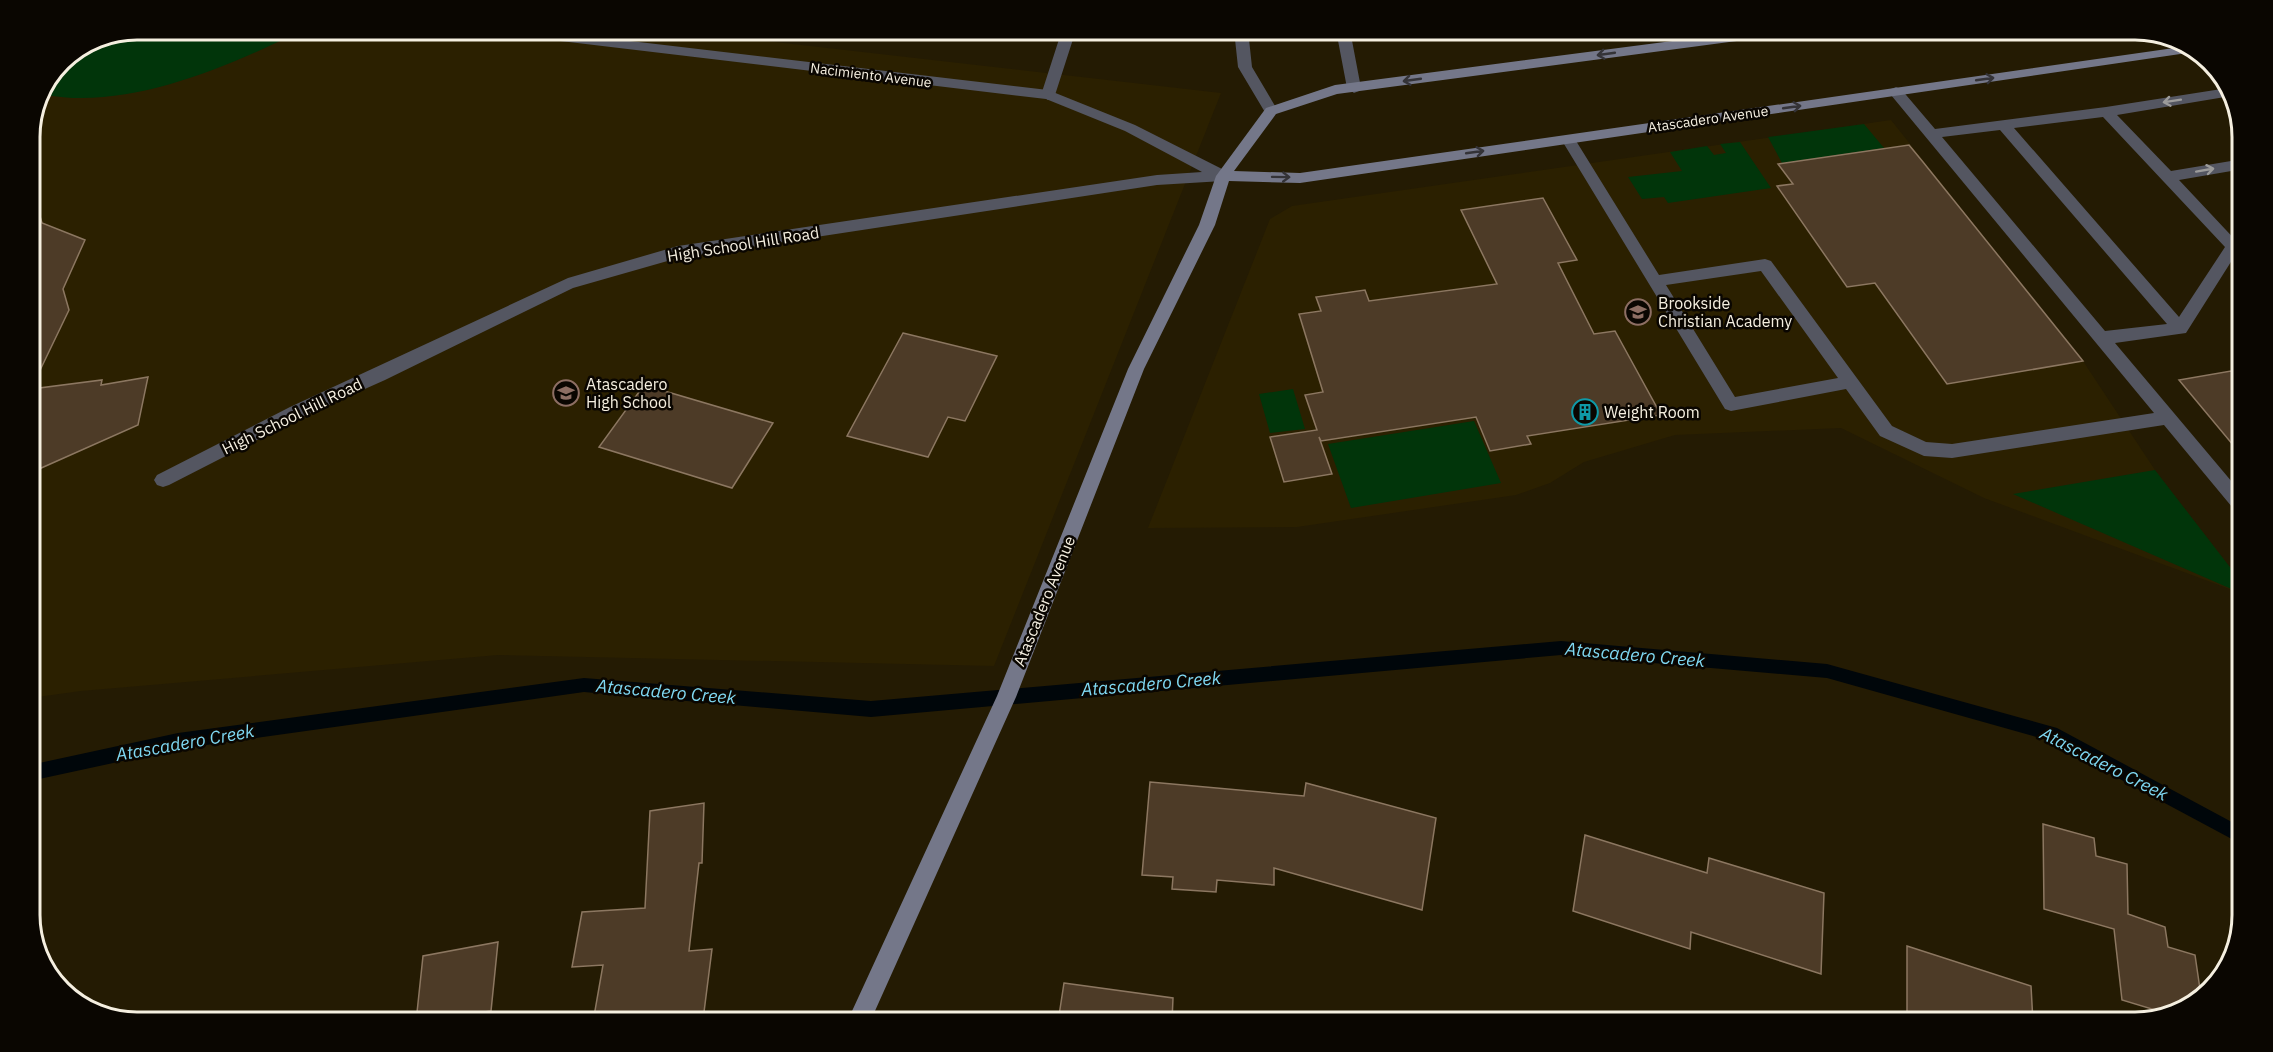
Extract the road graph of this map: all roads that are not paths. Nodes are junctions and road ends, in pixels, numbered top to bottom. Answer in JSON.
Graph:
{"nodes":[{"id":1,"x":586,"y":40,"type":"edge"},
{"id":2,"x":1066,"y":40,"type":"edge"},
{"id":3,"x":1242,"y":40,"type":"edge"},
{"id":4,"x":1345,"y":40,"type":"edge"},
{"id":5,"x":1714,"y":40,"type":"edge"},
{"id":6,"x":2179,"y":51,"type":"edge"},
{"id":7,"x":1354,"y":88,"type":"junction"},
{"id":8,"x":1896,"y":92,"type":"junction"},
{"id":9,"x":2221,"y":93,"type":"edge"},
{"id":10,"x":1048,"y":95,"type":"junction"},
{"id":11,"x":1271,"y":111,"type":"junction"},
{"id":12,"x":2106,"y":112,"type":"junction"},
{"id":13,"x":2003,"y":125,"type":"junction"},
{"id":14,"x":1931,"y":135,"type":"junction"},
{"id":15,"x":1568,"y":139,"type":"junction"},
{"id":16,"x":2232,"y":166,"type":"edge"},
{"id":17,"x":1223,"y":176,"type":"junction"},
{"id":18,"x":2167,"y":177,"type":"junction"},
{"id":19,"x":2232,"y":245,"type":"edge"},
{"id":20,"x":2232,"y":248,"type":"edge"},
{"id":21,"x":1655,"y":281,"type":"junction"},
{"id":22,"x":2180,"y":329,"type":"junction"},
{"id":23,"x":2101,"y":338,"type":"junction"},
{"id":24,"x":1851,"y":382,"type":"junction"},
{"id":25,"x":2168,"y":418,"type":"junction"},
{"id":26,"x":164,"y":480,"type":"dead end"},
{"id":27,"x":2232,"y":495,"type":"edge"},
{"id":28,"x":863,"y":1012,"type":"edge"}],
"edges":[{"from":1,"to":10,"type":"street","name":"Nacimiento Avenue"},
{"from":2,"to":10,"type":"street"},
{"from":3,"to":11,"type":"street"},
{"from":4,"to":7,"type":"street"},
{"from":5,"to":7,"type":"street","one_way":true},
{"from":8,"to":6,"type":"street","name":"Atascadero Avenue","one_way":true},
{"from":7,"to":11,"type":"street"},
{"from":8,"to":14,"type":"street"},
{"from":15,"to":8,"type":"street","name":"Atascadero Avenue","one_way":true},
{"from":9,"to":12,"type":"street","one_way":true},
{"from":10,"to":17,"type":"street","name":"Nacimiento Avenue"},
{"from":11,"to":17,"type":"street","name":"Atascadero Avenue"},
{"from":12,"to":13,"type":"street"},
{"from":12,"to":18,"type":"street"},
{"from":13,"to":14,"type":"street"},
{"from":13,"to":22,"type":"street"},
{"from":14,"to":23,"type":"street"},
{"from":17,"to":15,"type":"street","name":"Atascadero Avenue","one_way":true},
{"from":15,"to":21,"type":"street"},
{"from":18,"to":16,"type":"street","one_way":true},
{"from":17,"to":26,"type":"street","name":"High School Hill Road"},
{"from":17,"to":28,"type":"street","name":"Atascadero Avenue"},
{"from":18,"to":19,"type":"street"},
{"from":20,"to":22,"type":"street"},
{"from":21,"to":24,"type":"street"},
{"from":21,"to":24,"type":"street"},
{"from":22,"to":23,"type":"street"},
{"from":23,"to":25,"type":"street"},
{"from":24,"to":25,"type":"street"},
{"from":25,"to":27,"type":"street"}]}
